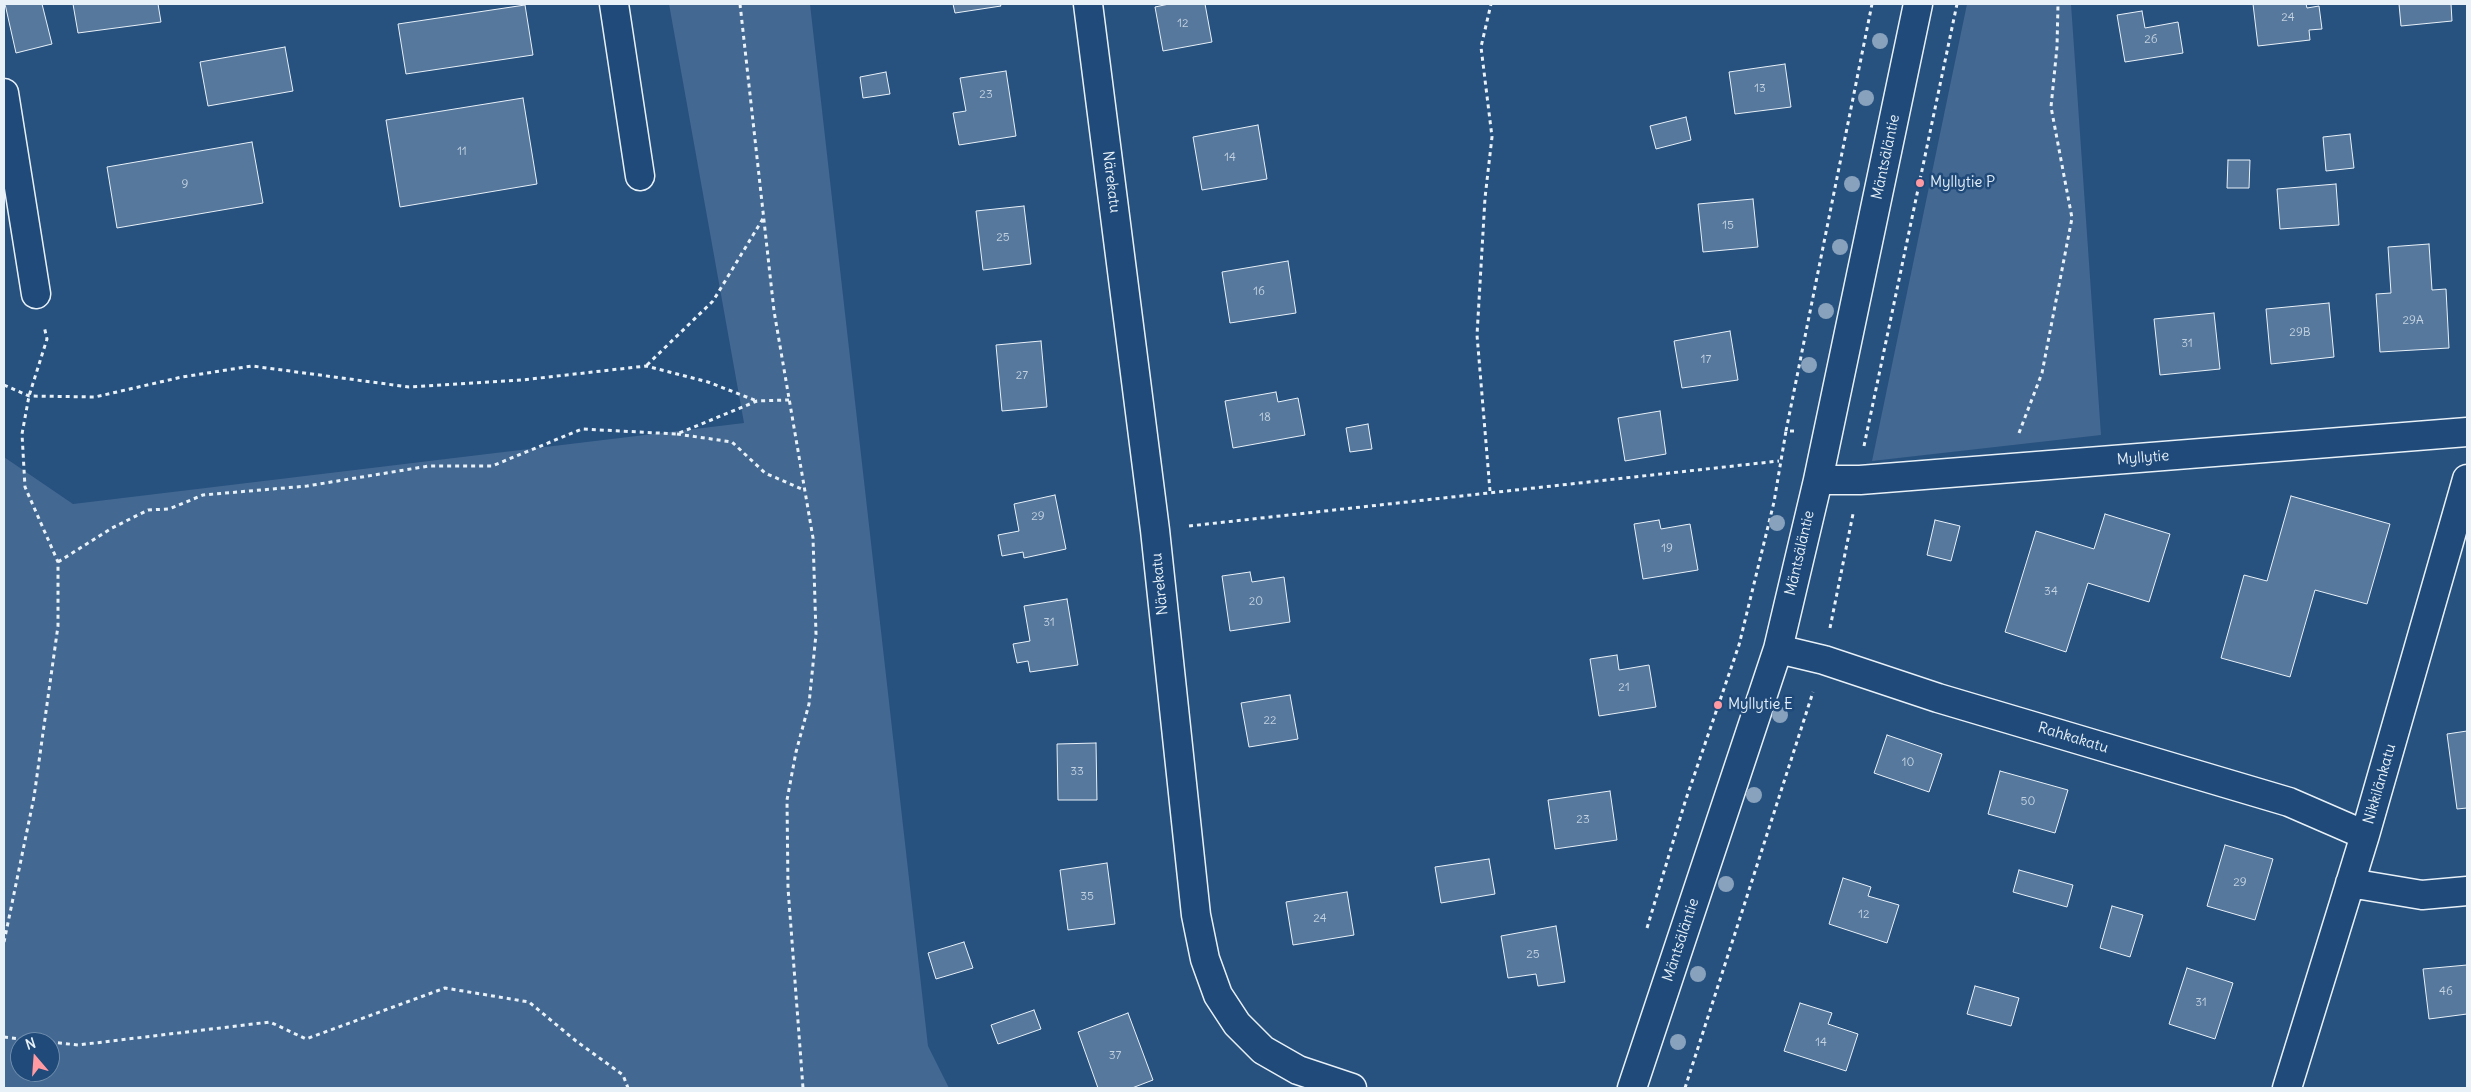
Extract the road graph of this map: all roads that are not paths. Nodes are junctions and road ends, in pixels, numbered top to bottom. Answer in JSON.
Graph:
{"nodes":[{"id":1,"x":614,"y":4,"type":"edge"},
{"id":2,"x":1088,"y":4,"type":"edge"},
{"id":3,"x":1918,"y":4,"type":"edge"},
{"id":4,"x":4,"y":93,"type":"edge"},
{"id":5,"x":640,"y":176,"type":"dead end"},
{"id":6,"x":36,"y":294,"type":"road end"},
{"id":7,"x":2467,"y":432,"type":"edge"},
{"id":8,"x":2467,"y":479,"type":"edge"},
{"id":9,"x":1818,"y":480,"type":"junction"},
{"id":10,"x":1778,"y":649,"type":"junction"},
{"id":11,"x":2365,"y":835,"type":"junction"},
{"id":12,"x":2350,"y":883,"type":"junction"},
{"id":13,"x":2467,"y":891,"type":"edge"},
{"id":14,"x":1352,"y":1088,"type":"edge"},
{"id":15,"x":1632,"y":1088,"type":"edge"},
{"id":16,"x":2287,"y":1088,"type":"edge"}],
"edges":[{"from":1,"to":5,"type":"street"},
{"from":2,"to":14,"type":"street","name":"Närekatu"},
{"from":3,"to":9,"type":"street","name":"Mäntsäläntie"},
{"from":4,"to":6,"type":"street"},
{"from":7,"to":9,"type":"street","name":"Myllytie"},
{"from":8,"to":11,"type":"street","name":"Nikkilänkatu"},
{"from":9,"to":10,"type":"street","name":"Mäntsäläntie"},
{"from":10,"to":11,"type":"street","name":"Rahkakatu"},
{"from":10,"to":15,"type":"street","name":"Mäntsäläntie"},
{"from":11,"to":12,"type":"street","name":"Nikkilänkatu"},
{"from":12,"to":13,"type":"street"},
{"from":12,"to":16,"type":"street","name":"Nikkilänkatu"}]}
